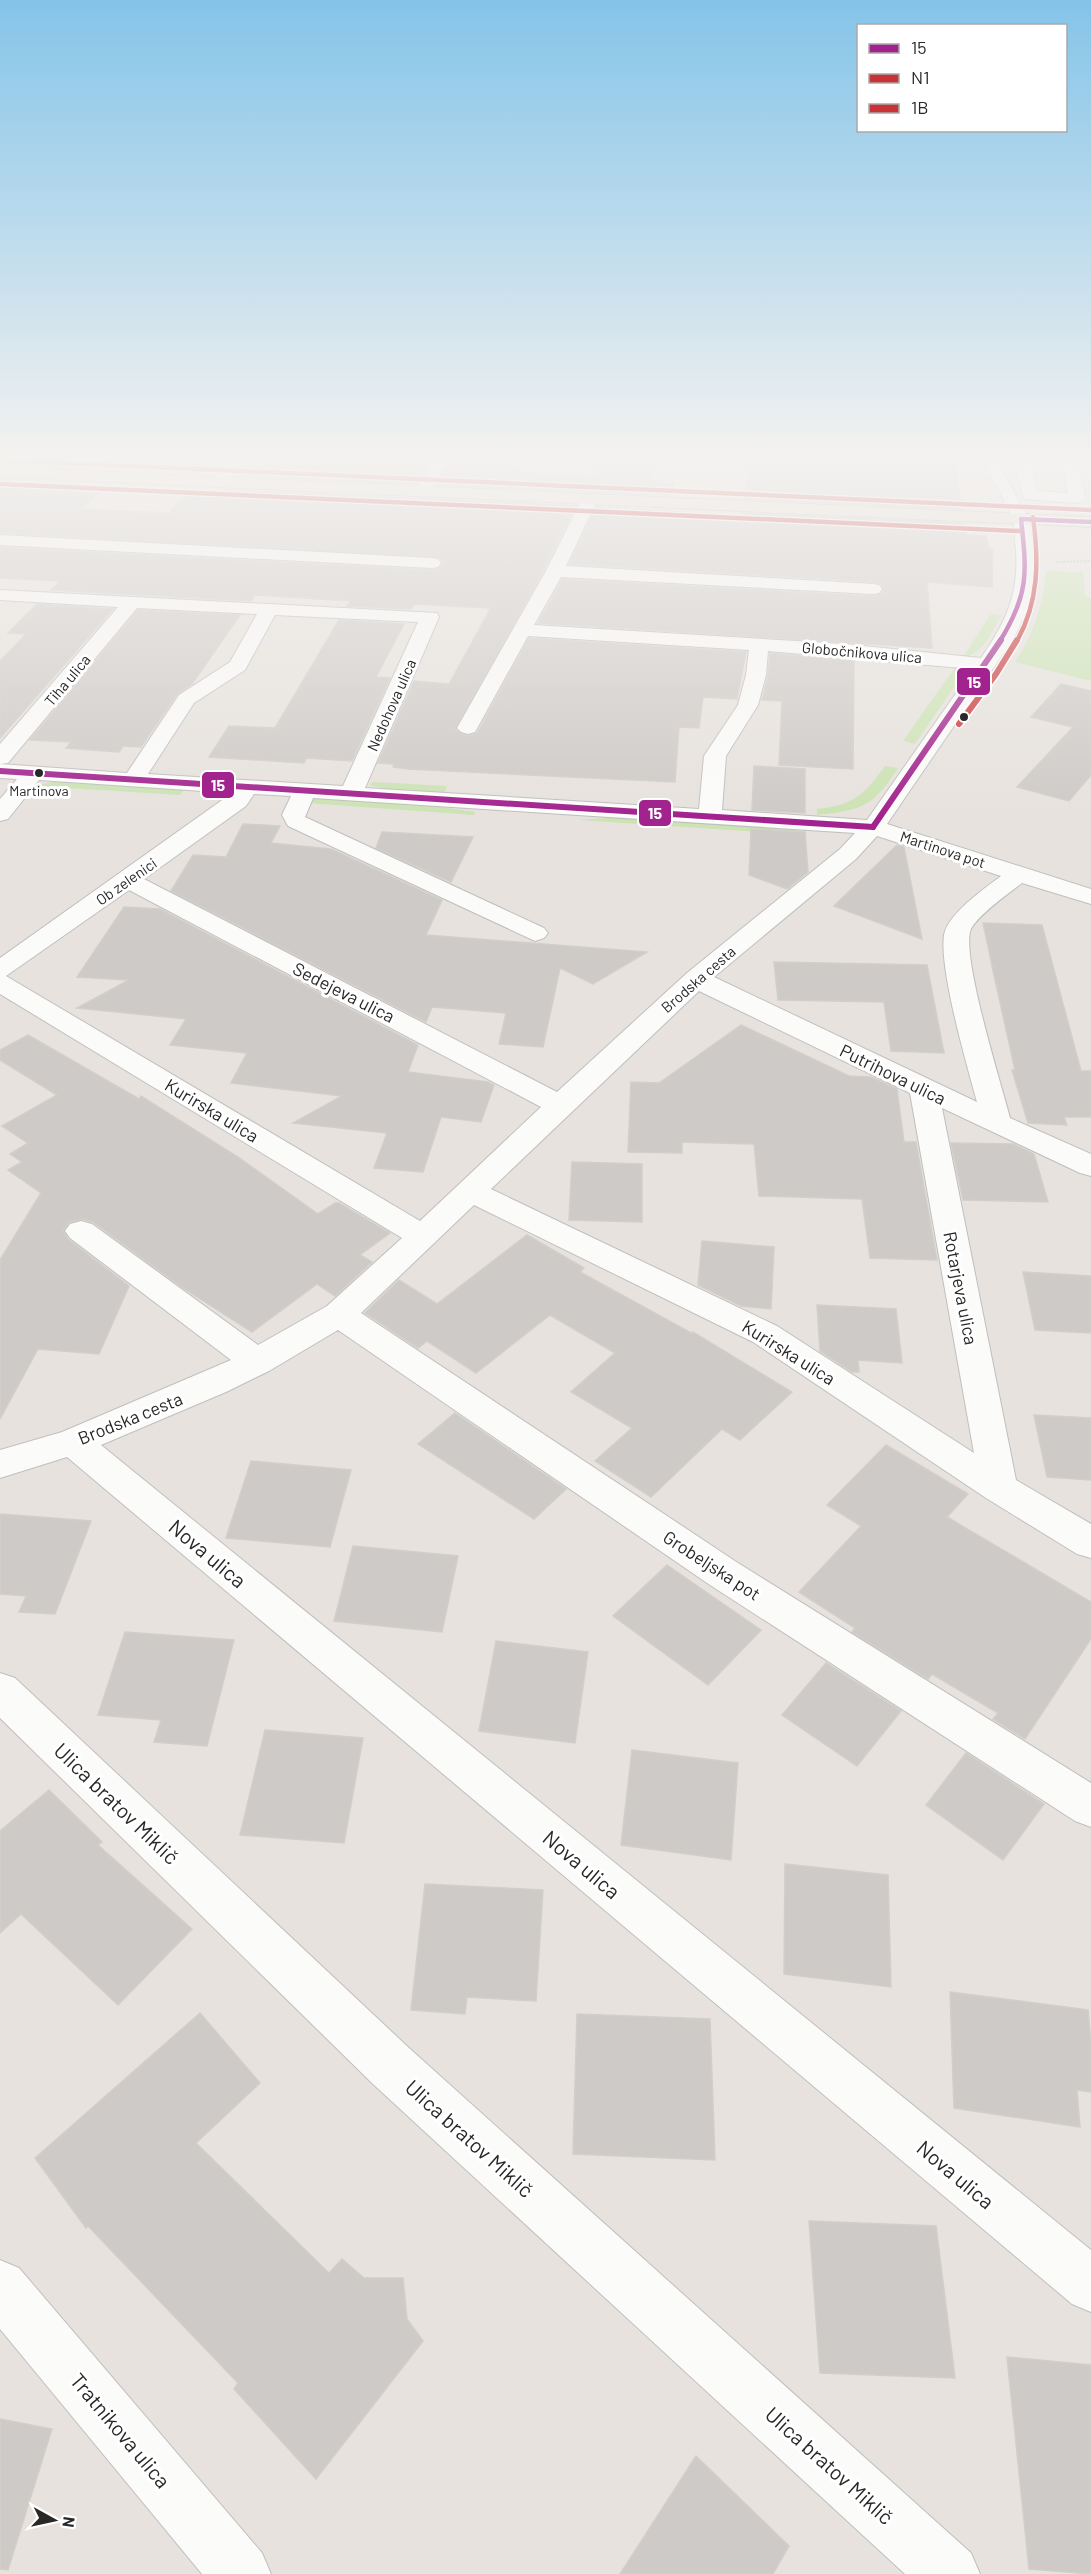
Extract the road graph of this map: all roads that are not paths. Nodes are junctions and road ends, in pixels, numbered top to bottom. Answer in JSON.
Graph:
{"nodes":[{"id":1,"x":553,"y":576,"type":"edge"},
{"id":2,"x":632,"y":576,"type":"edge"},
{"id":3,"x":1025,"y":576,"type":"edge"},
{"id":4,"x":873,"y":589,"type":"dead end"},
{"id":5,"x":1,"y":596,"type":"edge"},
{"id":6,"x":133,"y":601,"type":"junction"},
{"id":7,"x":269,"y":609,"type":"junction"},
{"id":8,"x":522,"y":630,"type":"junction"},
{"id":9,"x":759,"y":644,"type":"junction"},
{"id":10,"x":987,"y":664,"type":"junction"},
{"id":11,"x":468,"y":728,"type":"dead end"},
{"id":12,"x":0,"y":758,"type":"edge"},
{"id":13,"x":0,"y":771,"type":"edge"},
{"id":14,"x":33,"y":773,"type":"junction"},
{"id":15,"x":134,"y":779,"type":"junction"},
{"id":16,"x":247,"y":787,"type":"junction"},
{"id":17,"x":306,"y":790,"type":"junction"},
{"id":18,"x":351,"y":793,"type":"junction"},
{"id":19,"x":0,"y":814,"type":"edge"},
{"id":20,"x":710,"y":816,"type":"junction"},
{"id":21,"x":873,"y":827,"type":"junction"},
{"id":22,"x":1019,"y":873,"type":"junction"},
{"id":23,"x":128,"y":880,"type":"junction"},
{"id":24,"x":1091,"y":897,"type":"edge"},
{"id":25,"x":535,"y":933,"type":"dead end"},
{"id":26,"x":0,"y":970,"type":"edge"},
{"id":27,"x":696,"y":979,"type":"junction"},
{"id":28,"x":0,"y":983,"type":"edge"},
{"id":29,"x":924,"y":1089,"type":"junction"},
{"id":30,"x":560,"y":1105,"type":"junction"},
{"id":31,"x":997,"y":1123,"type":"junction"},
{"id":32,"x":1091,"y":1166,"type":"edge"},
{"id":33,"x":471,"y":1191,"type":"junction"},
{"id":34,"x":81,"y":1230,"type":"dead end"},
{"id":35,"x":423,"y":1237,"type":"junction"},
{"id":36,"x":339,"y":1314,"type":"junction"},
{"id":37,"x":257,"y":1362,"type":"junction"},
{"id":38,"x":73,"y":1442,"type":"junction"},
{"id":39,"x":0,"y":1464,"type":"edge"},
{"id":40,"x":999,"y":1488,"type":"junction"},
{"id":41,"x":1091,"y":1543,"type":"edge"},
{"id":42,"x":0,"y":1691,"type":"edge"},
{"id":43,"x":1091,"y":1807,"type":"edge"},
{"id":44,"x":1091,"y":2286,"type":"edge"},
{"id":45,"x":0,"y":2287,"type":"edge"},
{"id":46,"x":241,"y":2574,"type":"edge"},
{"id":47,"x":950,"y":2574,"type":"edge"}],
"edges":[{"from":1,"to":8,"type":"street"},
{"from":2,"to":4,"type":"street"},
{"from":3,"to":10,"type":"street","name":"Brodska cesta"},
{"from":5,"to":6,"type":"street"},
{"from":6,"to":7,"type":"street"},
{"from":6,"to":12,"type":"street","name":"Tiha ulica"},
{"from":7,"to":15,"type":"street"},
{"from":7,"to":18,"type":"street","name":"Nedohova ulica"},
{"from":8,"to":9,"type":"street","name":"Globočnikova ulica"},
{"from":8,"to":11,"type":"street"},
{"from":9,"to":10,"type":"street","name":"Globočnikova ulica"},
{"from":9,"to":20,"type":"street"},
{"from":10,"to":21,"type":"street","name":"Brodska cesta"},
{"from":13,"to":14,"type":"street","name":"Martinova pot"},
{"from":14,"to":15,"type":"street","name":"Martinova pot"},
{"from":14,"to":19,"type":"street"},
{"from":15,"to":16,"type":"street","name":"Martinova pot"},
{"from":16,"to":17,"type":"street","name":"Martinova pot"},
{"from":16,"to":23,"type":"street","name":"Ob zelenici"},
{"from":17,"to":18,"type":"street","name":"Martinova pot"},
{"from":17,"to":25,"type":"street"},
{"from":18,"to":20,"type":"street","name":"Martinova pot"},
{"from":20,"to":21,"type":"street","name":"Martinova pot"},
{"from":21,"to":22,"type":"street","name":"Martinova pot"},
{"from":21,"to":27,"type":"street","name":"Brodska cesta"},
{"from":22,"to":24,"type":"street","name":"Martinova pot"},
{"from":22,"to":31,"type":"street"},
{"from":23,"to":26,"type":"street","name":"Ob zelenici"},
{"from":23,"to":30,"type":"street","name":"Sedejeva ulica"},
{"from":27,"to":29,"type":"street","name":"Putrihova ulica"},
{"from":27,"to":30,"type":"street","name":"Brodska cesta"},
{"from":28,"to":35,"type":"street","name":"Kurirska ulica"},
{"from":29,"to":31,"type":"street","name":"Putrihova ulica"},
{"from":29,"to":40,"type":"street","name":"Rotarjeva ulica"},
{"from":30,"to":33,"type":"street","name":"Brodska cesta"},
{"from":31,"to":32,"type":"street","name":"Putrihova ulica"},
{"from":33,"to":35,"type":"street","name":"Brodska cesta"},
{"from":33,"to":40,"type":"street","name":"Kurirska ulica"},
{"from":34,"to":37,"type":"street"},
{"from":35,"to":36,"type":"street","name":"Brodska cesta"},
{"from":36,"to":37,"type":"street","name":"Brodska cesta"},
{"from":36,"to":43,"type":"street","name":"Grobeljska pot"},
{"from":37,"to":38,"type":"street","name":"Brodska cesta"},
{"from":38,"to":39,"type":"street","name":"Brodska cesta"},
{"from":38,"to":44,"type":"street","name":"Nova ulica"},
{"from":40,"to":41,"type":"street","name":"Kurirska ulica"},
{"from":42,"to":47,"type":"street","name":"Ulica bratov Miklič"},
{"from":45,"to":46,"type":"street","name":"Tratnikova ulica"}]}
